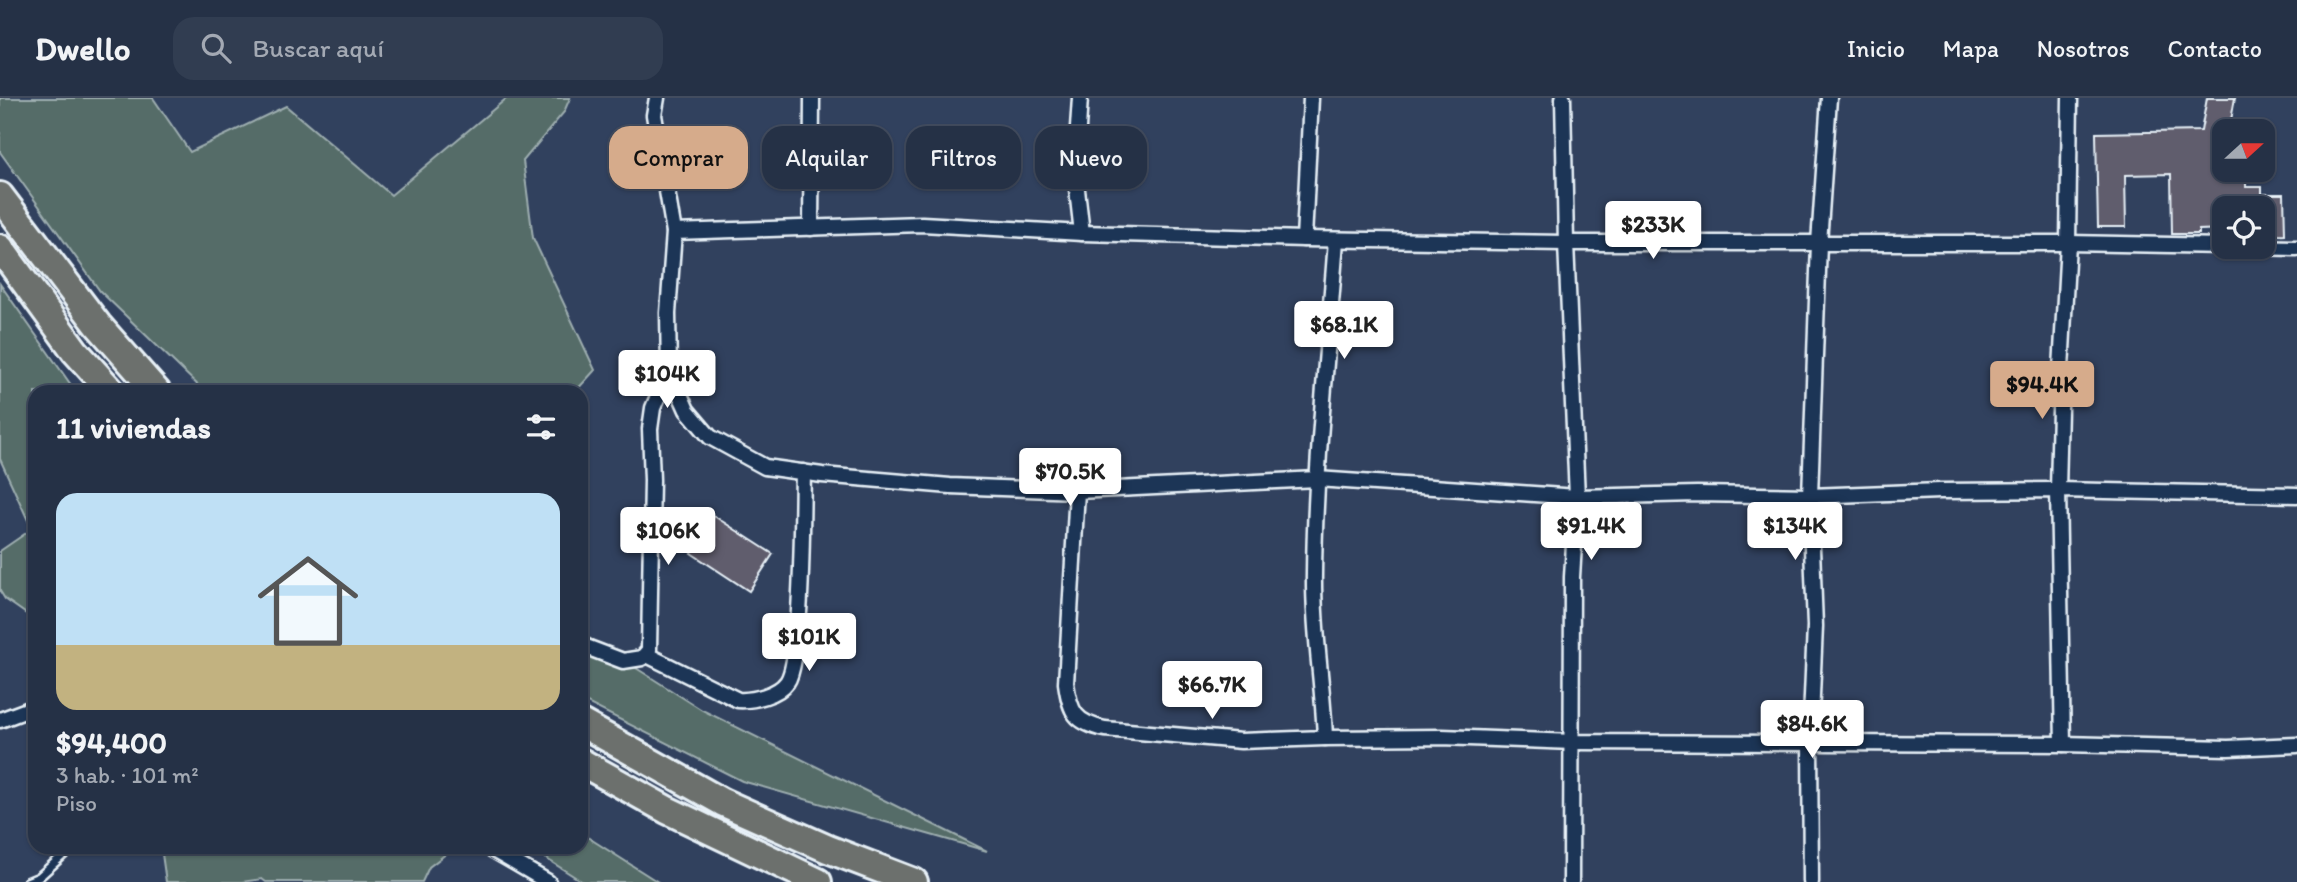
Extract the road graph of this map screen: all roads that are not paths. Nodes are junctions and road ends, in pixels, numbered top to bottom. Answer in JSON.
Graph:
{"nodes":[{"id":1,"x":657,"y":98,"type":"edge"},
{"id":2,"x":812,"y":98,"type":"edge"},
{"id":3,"x":1080,"y":98,"type":"edge"},
{"id":4,"x":1311,"y":98,"type":"edge"},
{"id":5,"x":1563,"y":98,"type":"edge"},
{"id":6,"x":1829,"y":98,"type":"edge"},
{"id":7,"x":2070,"y":98,"type":"edge"},
{"id":8,"x":0,"y":196,"type":"edge"},
{"id":9,"x":811,"y":228,"type":"junction"},
{"id":10,"x":674,"y":232,"type":"junction"},
{"id":11,"x":1082,"y":233,"type":"junction"},
{"id":12,"x":1304,"y":239,"type":"junction"},
{"id":13,"x":1336,"y":240,"type":"junction"},
{"id":14,"x":1566,"y":243,"type":"junction"},
{"id":15,"x":1819,"y":243,"type":"junction"},
{"id":16,"x":2068,"y":243,"type":"junction"},
{"id":17,"x":2212,"y":246,"type":"edge"},
{"id":18,"x":0,"y":248,"type":"edge"},
{"id":19,"x":2275,"y":248,"type":"edge"},
{"id":20,"x":2297,"y":248,"type":"edge"},
{"id":21,"x":669,"y":370,"type":"junction"},
{"id":22,"x":105,"y":385,"type":"edge"},
{"id":23,"x":151,"y":385,"type":"edge"},
{"id":24,"x":803,"y":472,"type":"junction"},
{"id":25,"x":1318,"y":479,"type":"junction"},
{"id":26,"x":2058,"y":490,"type":"junction"},
{"id":27,"x":1077,"y":491,"type":"junction"},
{"id":28,"x":2297,"y":495,"type":"edge"},
{"id":29,"x":1810,"y":496,"type":"junction"},
{"id":30,"x":1577,"y":498,"type":"junction"},
{"id":31,"x":588,"y":648,"type":"edge"},
{"id":32,"x":647,"y":655,"type":"junction"},
{"id":33,"x":28,"y":710,"type":"edge"},
{"id":34,"x":0,"y":720,"type":"edge"},
{"id":35,"x":588,"y":727,"type":"edge"},
{"id":36,"x":1325,"y":738,"type":"junction"},
{"id":37,"x":1573,"y":742,"type":"junction"},
{"id":38,"x":1810,"y":742,"type":"junction"},
{"id":39,"x":2063,"y":744,"type":"junction"},
{"id":40,"x":2297,"y":745,"type":"edge"},
{"id":41,"x":588,"y":766,"type":"edge"},
{"id":42,"x":64,"y":854,"type":"edge"},
{"id":43,"x":500,"y":854,"type":"edge"},
{"id":44,"x":27,"y":882,"type":"edge"},
{"id":45,"x":548,"y":882,"type":"edge"},
{"id":46,"x":818,"y":882,"type":"edge"},
{"id":47,"x":915,"y":882,"type":"edge"},
{"id":48,"x":1571,"y":882,"type":"edge"},
{"id":49,"x":1811,"y":882,"type":"edge"}],
"edges":[{"from":1,"to":10,"type":"street"},
{"from":2,"to":9,"type":"street"},
{"from":3,"to":11,"type":"street"},
{"from":4,"to":12,"type":"street"},
{"from":5,"to":14,"type":"street"},
{"from":6,"to":15,"type":"street"},
{"from":7,"to":16,"type":"street"},
{"from":8,"to":23,"type":"highway"},
{"from":9,"to":10,"type":"street"},
{"from":9,"to":11,"type":"street"},
{"from":10,"to":21,"type":"street"},
{"from":11,"to":12,"type":"street"},
{"from":12,"to":13,"type":"street"},
{"from":13,"to":14,"type":"street"},
{"from":13,"to":25,"type":"street"},
{"from":14,"to":15,"type":"street"},
{"from":14,"to":30,"type":"street"},
{"from":15,"to":16,"type":"street"},
{"from":15,"to":29,"type":"street"},
{"from":16,"to":17,"type":"street"},
{"from":16,"to":26,"type":"street"},
{"from":18,"to":22,"type":"highway"},
{"from":19,"to":20,"type":"street"},
{"from":21,"to":24,"type":"street"},
{"from":21,"to":32,"type":"street"},
{"from":24,"to":27,"type":"street"},
{"from":24,"to":32,"type":"street"},
{"from":25,"to":27,"type":"street"},
{"from":25,"to":30,"type":"street"},
{"from":25,"to":36,"type":"street"},
{"from":26,"to":28,"type":"street"},
{"from":26,"to":29,"type":"street"},
{"from":26,"to":39,"type":"street"},
{"from":27,"to":36,"type":"street"},
{"from":29,"to":30,"type":"street"},
{"from":29,"to":38,"type":"street"},
{"from":30,"to":37,"type":"street"},
{"from":31,"to":32,"type":"street"},
{"from":33,"to":34,"type":"street"},
{"from":35,"to":47,"type":"highway"},
{"from":36,"to":37,"type":"street"},
{"from":37,"to":38,"type":"street"},
{"from":37,"to":48,"type":"street"},
{"from":38,"to":39,"type":"street"},
{"from":38,"to":49,"type":"street"},
{"from":39,"to":40,"type":"street"},
{"from":41,"to":46,"type":"highway"},
{"from":42,"to":44,"type":"lane"},
{"from":43,"to":45,"type":"street"}]}
